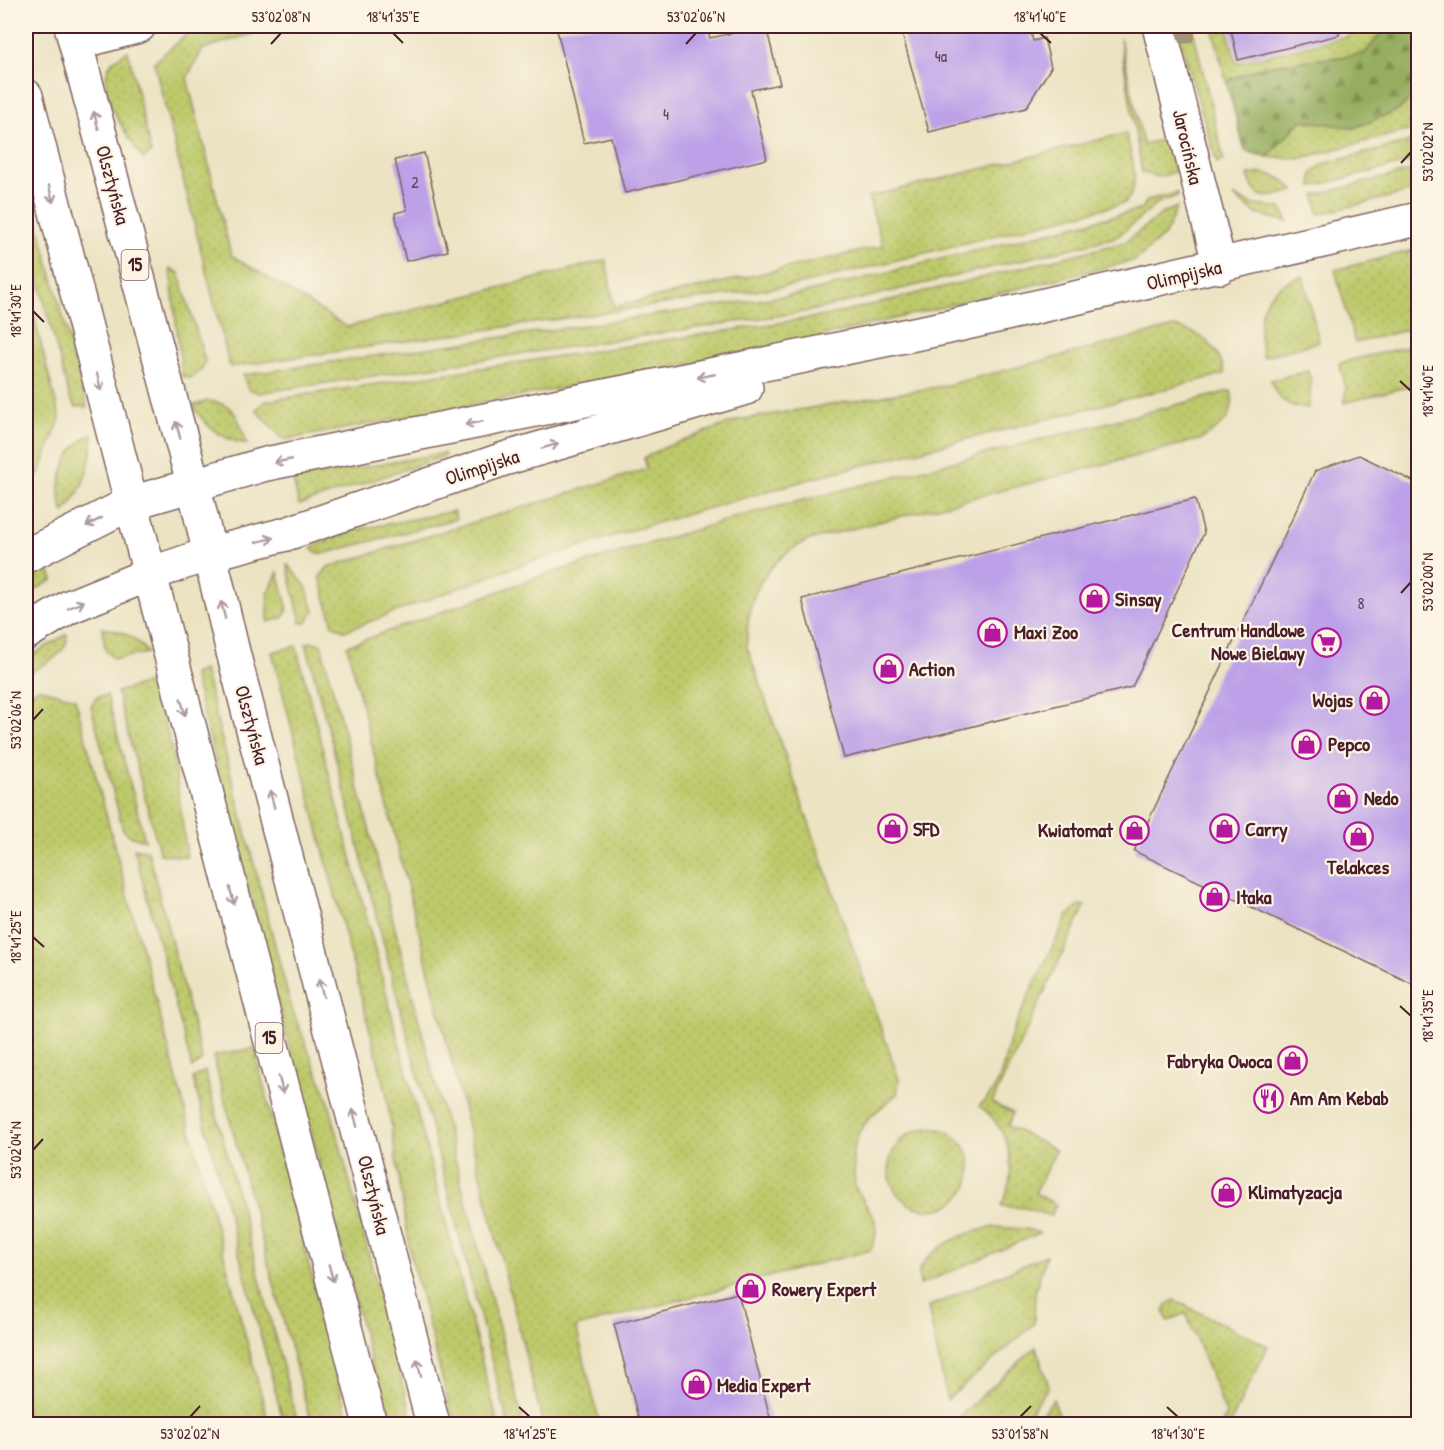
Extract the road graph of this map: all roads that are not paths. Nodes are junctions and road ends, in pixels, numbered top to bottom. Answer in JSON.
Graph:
{"nodes":[{"id":1,"x":139,"y":26,"type":"edge"},
{"id":2,"x":1159,"y":26,"type":"edge"},
{"id":3,"x":73,"y":34,"type":"edge"},
{"id":4,"x":26,"y":96,"type":"edge"},
{"id":5,"x":1419,"y":219,"type":"edge"},
{"id":6,"x":1220,"y":267,"type":"junction"},
{"id":7,"x":949,"y":327,"type":"junction"},
{"id":8,"x":194,"y":487,"type":"junction"},
{"id":9,"x":131,"y":503,"type":"junction"},
{"id":10,"x":209,"y":554,"type":"junction"},
{"id":11,"x":26,"y":556,"type":"edge"},
{"id":12,"x":150,"y":574,"type":"junction"},
{"id":13,"x":26,"y":633,"type":"edge"},
{"id":14,"x":370,"y":1425,"type":"edge"},
{"id":15,"x":433,"y":1425,"type":"edge"}],
"edges":[{"from":1,"to":3,"type":"main road"},
{"from":2,"to":6,"type":"main road","name":"Jarocińska"},
{"from":8,"to":3,"type":"main road","name":"Olsztyńska","number":"15","one_way":true},
{"from":4,"to":9,"type":"main road","number":"15","one_way":true},
{"from":5,"to":6,"type":"main road","name":"Olimpijska"},
{"from":6,"to":7,"type":"main road","name":"Olimpijska"},
{"from":7,"to":8,"type":"main road","name":"Olimpijska","one_way":true},
{"from":10,"to":7,"type":"main road","name":"Olimpijska","one_way":true},
{"from":8,"to":9,"type":"main road","name":"Olimpijska"},
{"from":8,"to":10,"type":"main road","name":"Olsztyńska","number":"15"},
{"from":9,"to":11,"type":"main road","name":"Olimpijska","one_way":true},
{"from":9,"to":12,"type":"main road","number":"15"},
{"from":10,"to":12,"type":"main road","name":"Olimpijska"},
{"from":15,"to":10,"type":"main road","name":"Olsztyńska","number":"15","one_way":true},
{"from":13,"to":12,"type":"main road","name":"Olimpijska","one_way":true},
{"from":12,"to":14,"type":"main road","number":"15","one_way":true}]}
